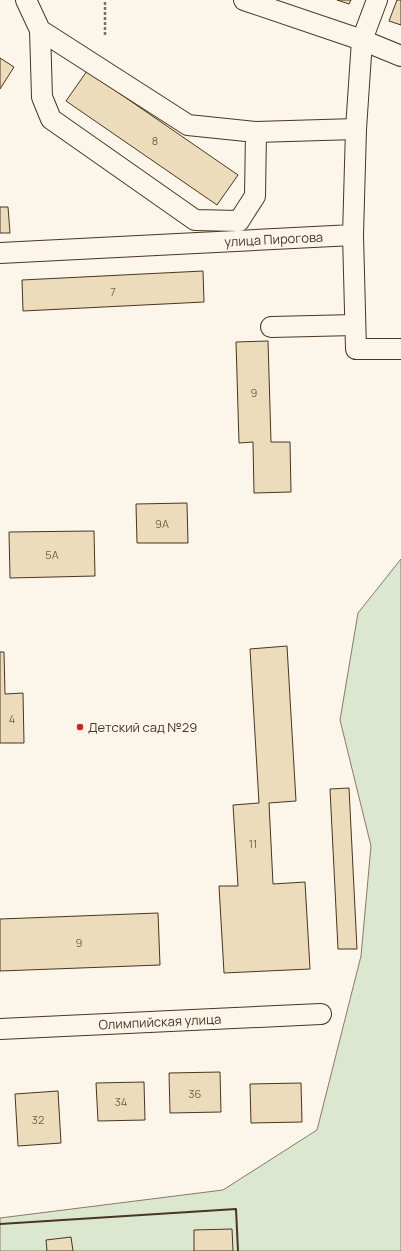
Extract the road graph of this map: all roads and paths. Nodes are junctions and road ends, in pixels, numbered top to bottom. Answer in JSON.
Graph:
{"nodes":[{"id":1,"x":26,"y":0,"type":"edge"},
{"id":2,"x":105,"y":0,"type":"edge"},
{"id":3,"x":244,"y":0,"type":"edge"},
{"id":4,"x":377,"y":0,"type":"edge"},
{"id":5,"x":40,"y":30,"type":"junction"},
{"id":6,"x":105,"y":35,"type":"dead end"},
{"id":7,"x":362,"y":40,"type":"junction"},
{"id":8,"x":401,"y":56,"type":"edge"},
{"id":9,"x":356,"y":129,"type":"junction"},
{"id":10,"x":256,"y":132,"type":"junction"},
{"id":11,"x":353,"y":235,"type":"junction"},
{"id":12,"x":0,"y":253,"type":"edge"},
{"id":13,"x":355,"y":325,"type":"junction"},
{"id":14,"x":271,"y":327,"type":"dead end"},
{"id":15,"x":401,"y":349,"type":"edge"},
{"id":16,"x":321,"y":1014,"type":"dead end"},
{"id":17,"x":0,"y":1029,"type":"edge"}],
"edges":[{"from":1,"to":5,"type":"street"},
{"from":2,"to":6,"type":"path"},
{"from":3,"to":7,"type":"street"},
{"from":4,"to":7,"type":"street"},
{"from":5,"to":10,"type":"street"},
{"from":5,"to":10,"type":"street"},
{"from":7,"to":8,"type":"street"},
{"from":7,"to":9,"type":"street"},
{"from":9,"to":10,"type":"street"},
{"from":9,"to":11,"type":"street"},
{"from":11,"to":12,"type":"street","name":"улица Пирогова"},
{"from":11,"to":13,"type":"street"},
{"from":13,"to":14,"type":"street"},
{"from":13,"to":15,"type":"street"},
{"from":16,"to":17,"type":"street","name":"Олимпийская улица"}]}
